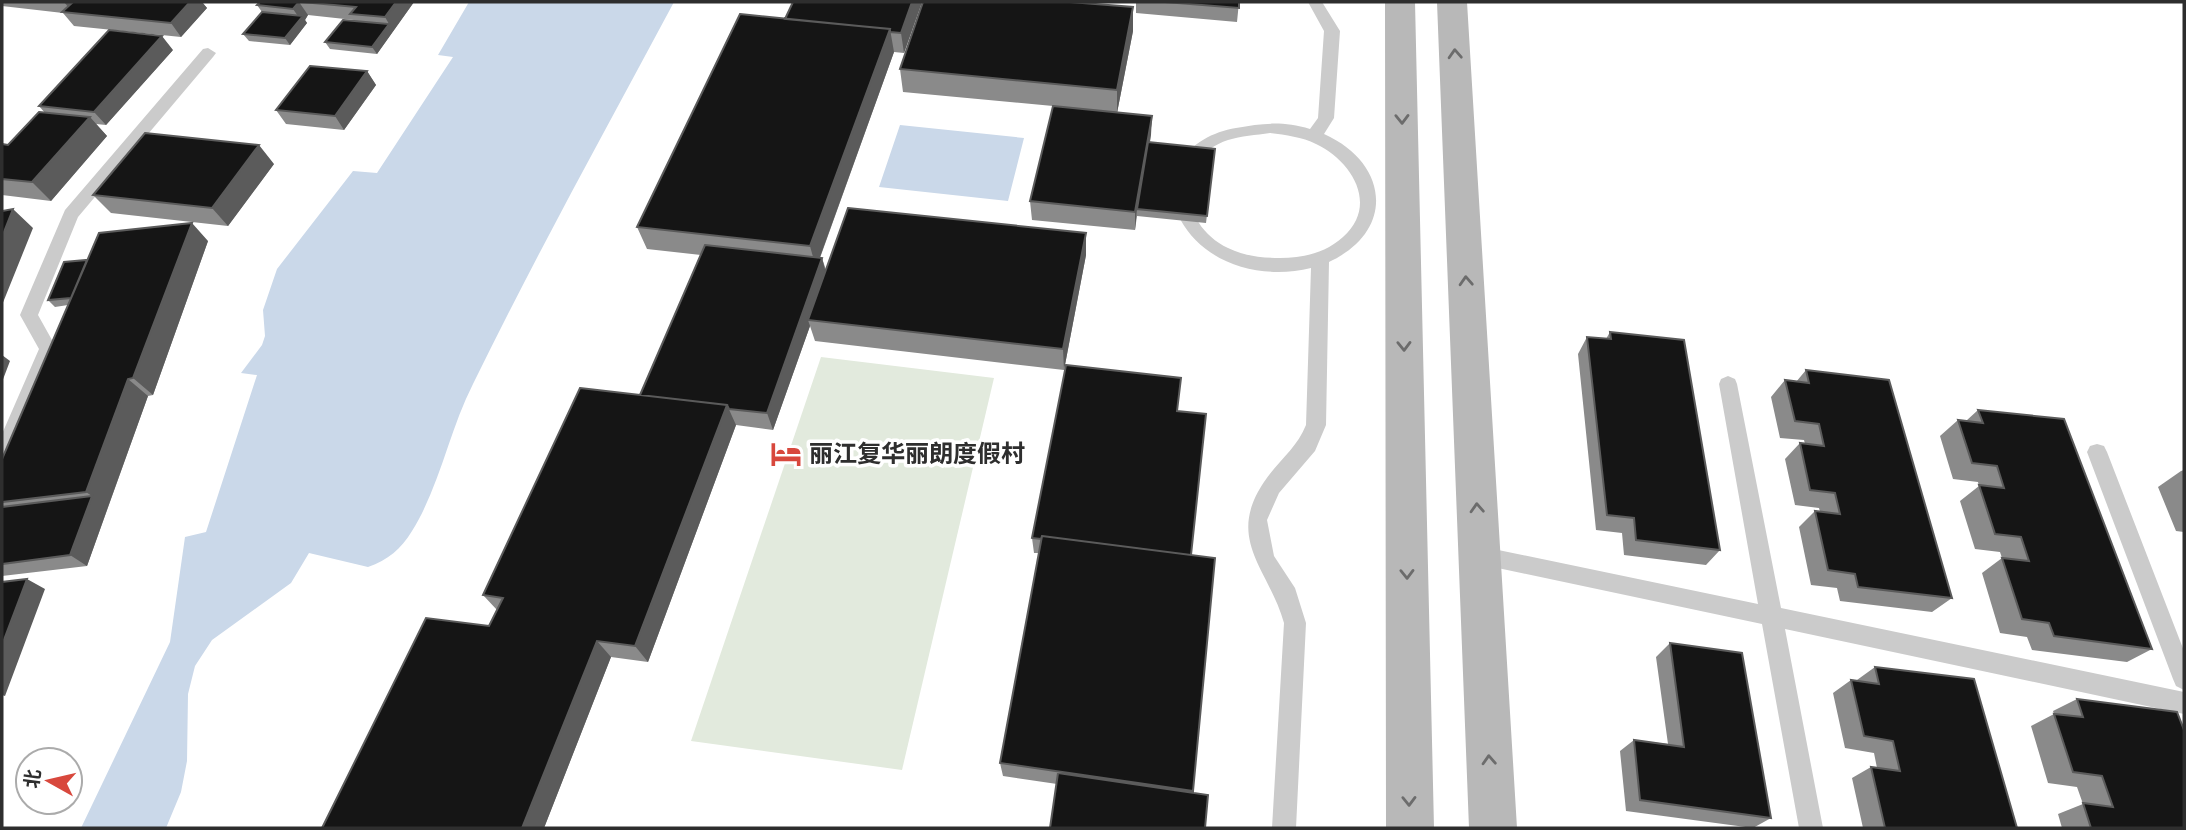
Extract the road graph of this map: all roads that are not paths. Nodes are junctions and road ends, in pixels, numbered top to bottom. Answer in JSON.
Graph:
{"nodes":[{"id":1,"x":1315,"y":2,"type":"edge"},
{"id":2,"x":1401,"y":2,"type":"edge"},
{"id":3,"x":1452,"y":2,"type":"edge"},
{"id":4,"x":208,"y":53,"type":"dead end"},
{"id":5,"x":1314,"y":136,"type":"junction"},
{"id":6,"x":1386,"y":204,"type":"junction"},
{"id":7,"x":1320,"y":260,"type":"junction"},
{"id":8,"x":1728,"y":384,"type":"dead end"},
{"id":9,"x":2097,"y":452,"type":"dead end"},
{"id":10,"x":2,"y":456,"type":"edge"},
{"id":11,"x":1479,"y":555,"type":"junction"},
{"id":12,"x":1771,"y":616,"type":"junction"},
{"id":13,"x":2184,"y":679,"type":"edge"},
{"id":14,"x":2184,"y":703,"type":"edge"},
{"id":15,"x":1284,"y":828,"type":"edge"},
{"id":16,"x":1410,"y":828,"type":"edge"},
{"id":17,"x":1493,"y":828,"type":"edge"},
{"id":18,"x":1811,"y":828,"type":"edge"}],
"edges":[{"from":1,"to":5,"type":"lane"},
{"from":2,"to":6,"type":"street","one_way":true},
{"from":11,"to":3,"type":"street","one_way":true},
{"from":4,"to":10,"type":"lane"},
{"from":5,"to":6,"type":"lane"},
{"from":5,"to":7,"type":"lane"},
{"from":6,"to":7,"type":"lane"},
{"from":6,"to":16,"type":"street","one_way":true},
{"from":7,"to":15,"type":"lane"},
{"from":8,"to":12,"type":"lane"},
{"from":9,"to":13,"type":"lane"},
{"from":11,"to":12,"type":"lane"},
{"from":17,"to":11,"type":"street","one_way":true},
{"from":12,"to":14,"type":"lane"},
{"from":12,"to":18,"type":"lane"}]}
